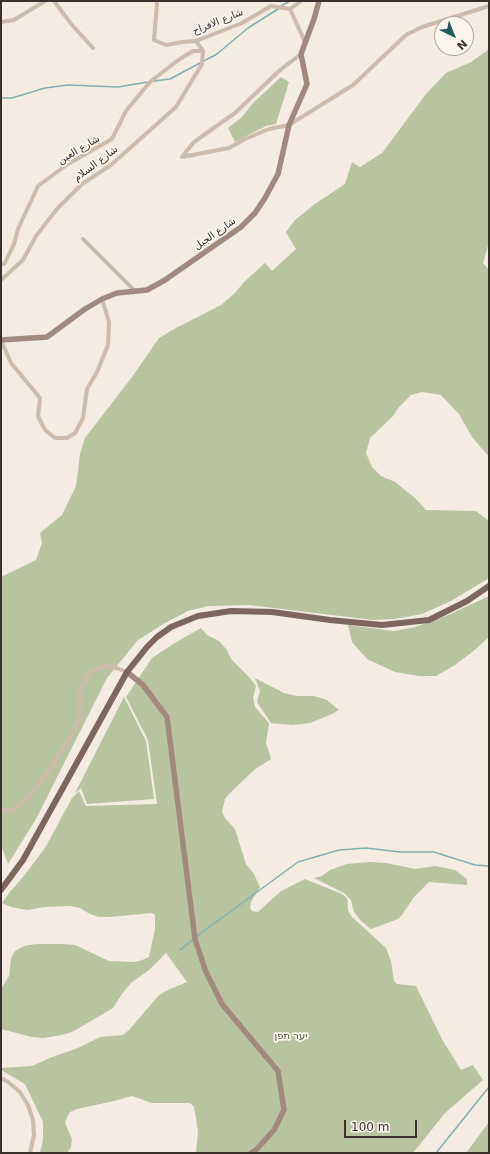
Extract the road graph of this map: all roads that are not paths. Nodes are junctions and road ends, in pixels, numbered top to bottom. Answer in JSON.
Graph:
{"nodes":[{"id":1,"x":45,"y":1,"type":"edge"},
{"id":2,"x":54,"y":1,"type":"edge"},
{"id":3,"x":156,"y":1,"type":"edge"},
{"id":4,"x":301,"y":1,"type":"edge"},
{"id":5,"x":319,"y":1,"type":"edge"},
{"id":6,"x":489,"y":6,"type":"edge"},
{"id":7,"x":290,"y":9,"type":"junction"},
{"id":8,"x":1,"y":22,"type":"edge"},
{"id":9,"x":196,"y":41,"type":"junction"},
{"id":10,"x":305,"y":42,"type":"junction"},
{"id":11,"x":94,"y":48,"type":"dead end"},
{"id":12,"x":203,"y":51,"type":"junction"},
{"id":13,"x":301,"y":54,"type":"junction"},
{"id":14,"x":289,"y":125,"type":"junction"},
{"id":15,"x":82,"y":240,"type":"dead end"},
{"id":16,"x":1,"y":265,"type":"edge"},
{"id":17,"x":1,"y":280,"type":"edge"},
{"id":18,"x":135,"y":290,"type":"junction"},
{"id":19,"x":102,"y":299,"type":"junction"},
{"id":20,"x":1,"y":340,"type":"edge"},
{"id":21,"x":489,"y":586,"type":"edge"},
{"id":22,"x":127,"y":672,"type":"junction"},
{"id":23,"x":1,"y":810,"type":"edge"},
{"id":24,"x":1,"y":890,"type":"edge"},
{"id":25,"x":1,"y":1078,"type":"edge"},
{"id":26,"x":30,"y":1153,"type":"edge"},
{"id":27,"x":251,"y":1153,"type":"edge"}],
"edges":[{"from":1,"to":8,"type":"street"},
{"from":2,"to":11,"type":"street"},
{"from":3,"to":9,"type":"street","name":"شارع الافراح"},
{"from":4,"to":7,"type":"street"},
{"from":5,"to":10,"type":"main road","name":"شارع الجبل"},
{"from":6,"to":14,"type":"street"},
{"from":7,"to":9,"type":"street","name":"شارع الافراح"},
{"from":7,"to":10,"type":"street"},
{"from":9,"to":12,"type":"street"},
{"from":10,"to":13,"type":"main road","name":"شارع الجبل"},
{"from":12,"to":16,"type":"street","name":"شارع العين"},
{"from":12,"to":17,"type":"street","name":"شارع السلام"},
{"from":13,"to":14,"type":"main road","name":"شارع الجبل"},
{"from":13,"to":14,"type":"street"},
{"from":14,"to":18,"type":"main road","name":"شارع الجبل"},
{"from":15,"to":18,"type":"street"},
{"from":18,"to":19,"type":"main road","name":"شارع الجبل"},
{"from":19,"to":20,"type":"main road","name":"شارع الجبل"},
{"from":19,"to":20,"type":"street"},
{"from":21,"to":22,"type":"main road"},
{"from":22,"to":23,"type":"street"},
{"from":22,"to":24,"type":"main road"},
{"from":22,"to":27,"type":"main road"},
{"from":25,"to":26,"type":"street"}]}
